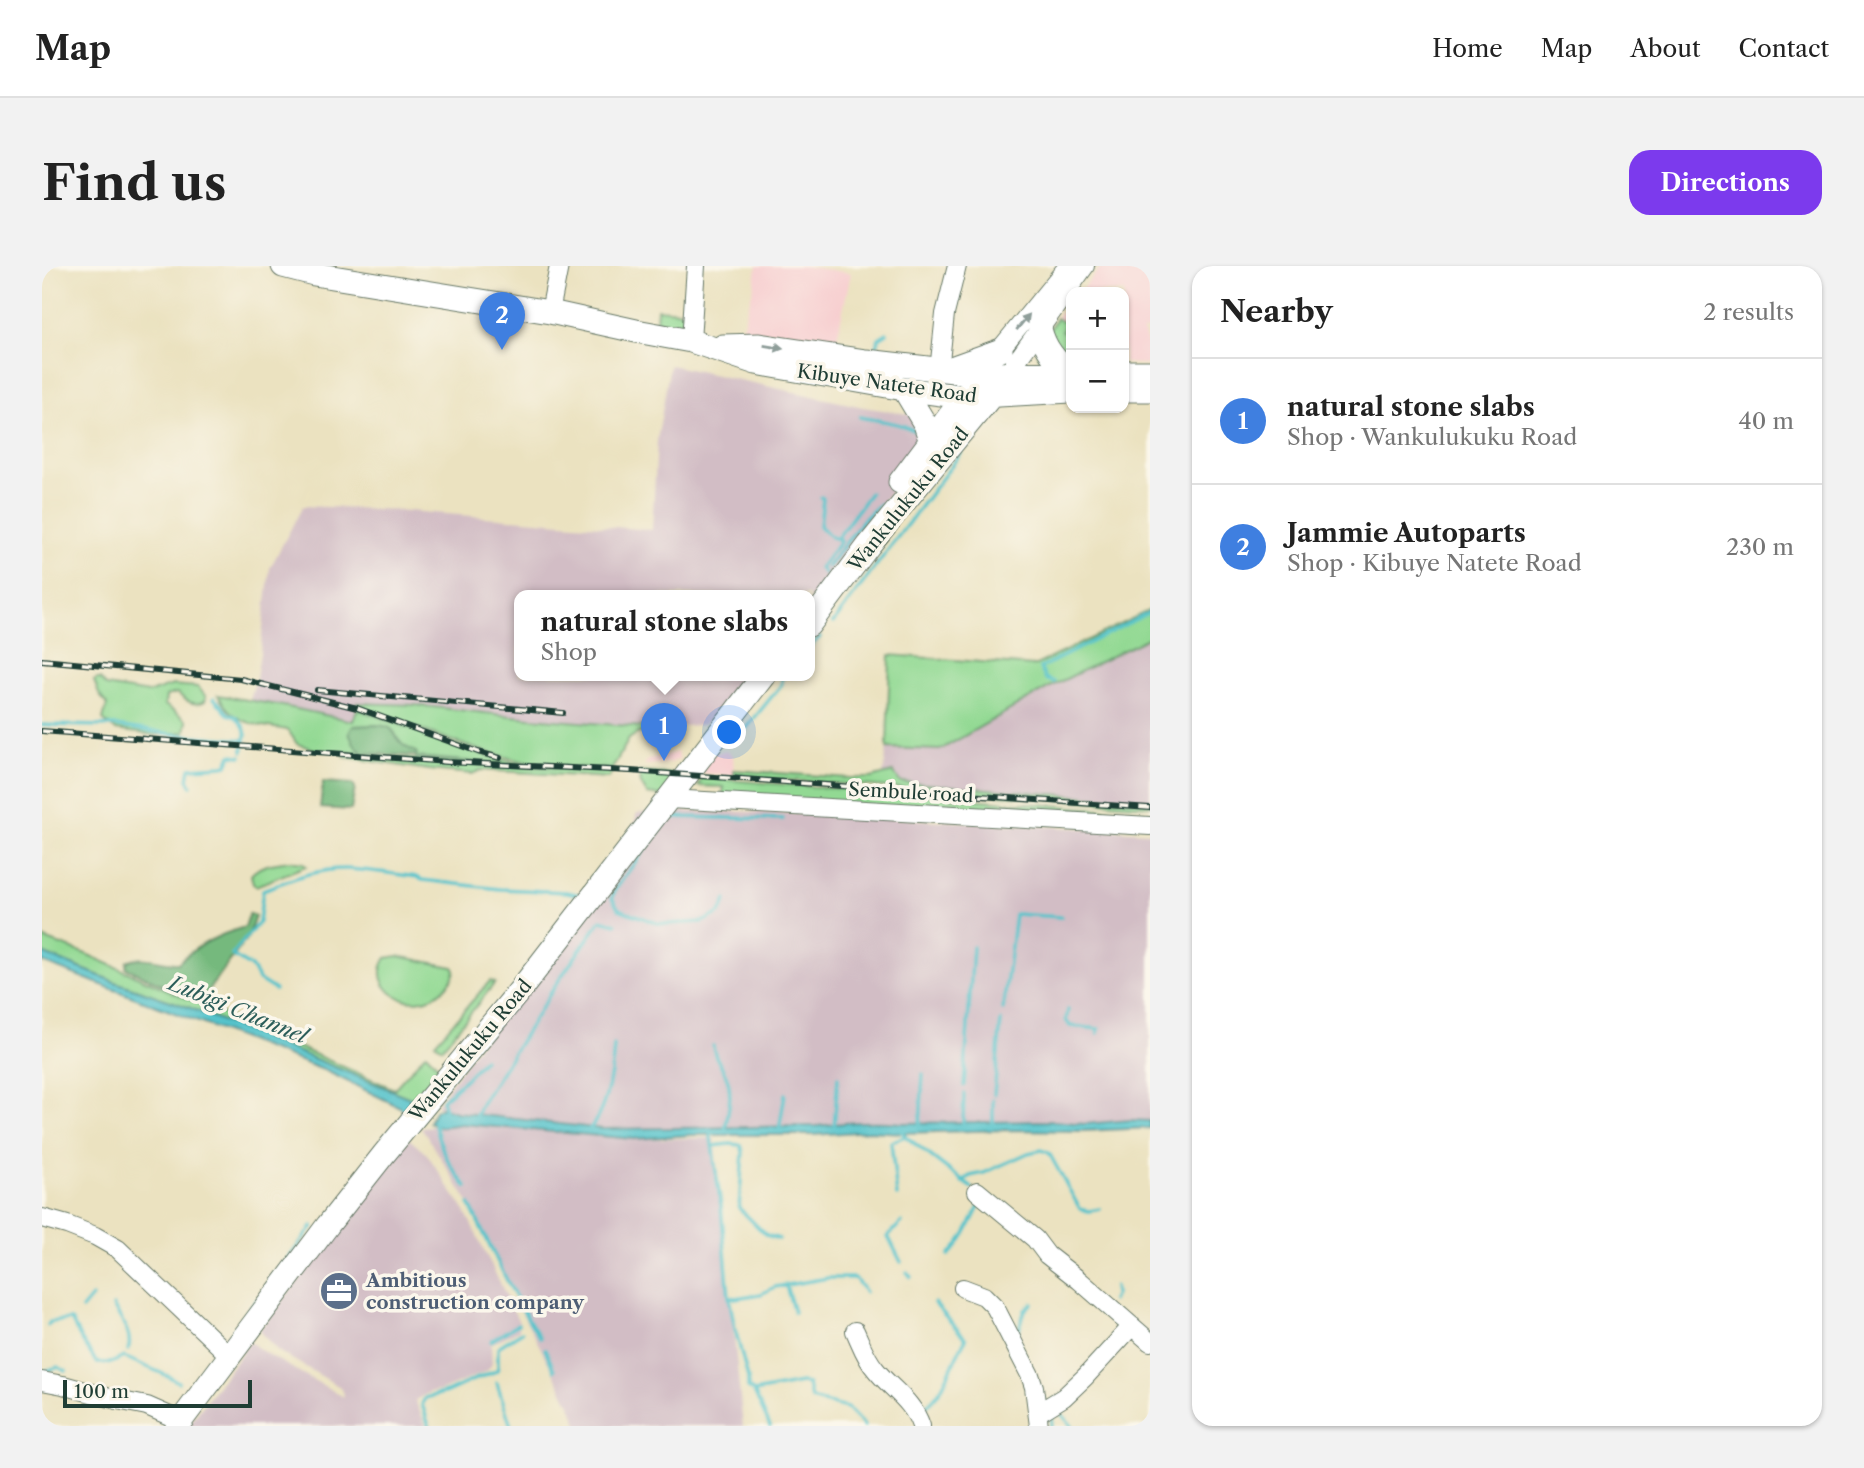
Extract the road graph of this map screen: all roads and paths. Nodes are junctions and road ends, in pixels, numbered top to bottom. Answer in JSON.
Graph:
{"nodes":[{"id":1,"x":283,"y":266,"type":"edge"},
{"id":2,"x":559,"y":266,"type":"edge"},
{"id":3,"x":696,"y":266,"type":"edge"},
{"id":4,"x":957,"y":266,"type":"edge"},
{"id":5,"x":1068,"y":266,"type":"edge"},
{"id":6,"x":1085,"y":266,"type":"edge"},
{"id":7,"x":550,"y":312,"type":"junction"},
{"id":8,"x":1040,"y":329,"type":"junction"},
{"id":9,"x":698,"y":344,"type":"junction"},
{"id":10,"x":1001,"y":349,"type":"junction"},
{"id":11,"x":942,"y":371,"type":"junction"},
{"id":12,"x":1129,"y":372,"type":"edge"},
{"id":13,"x":1150,"y":372,"type":"edge"},
{"id":14,"x":1008,"y":373,"type":"junction"},
{"id":15,"x":1066,"y":373,"type":"edge"},
{"id":16,"x":980,"y":374,"type":"junction"},
{"id":17,"x":1066,"y":379,"type":"edge"},
{"id":18,"x":1066,"y":380,"type":"edge"},
{"id":19,"x":904,"y":389,"type":"junction"},
{"id":20,"x":1129,"y":390,"type":"edge"},
{"id":21,"x":1150,"y":390,"type":"edge"},
{"id":22,"x":964,"y":397,"type":"junction"},
{"id":23,"x":990,"y":397,"type":"junction"},
{"id":24,"x":931,"y":442,"type":"junction"},
{"id":25,"x":815,"y":593,"type":"edge"},
{"id":26,"x":815,"y":617,"type":"edge"},
{"id":27,"x":759,"y":681,"type":"edge"},
{"id":28,"x":669,"y":799,"type":"junction"},
{"id":29,"x":1150,"y":826,"type":"edge"},
{"id":30,"x":977,"y":1191,"type":"dead end"},
{"id":31,"x":42,"y":1218,"type":"edge"},
{"id":32,"x":963,"y":1289,"type":"dead end"},
{"id":33,"x":1132,"y":1326,"type":"junction"},
{"id":34,"x":855,"y":1331,"type":"dead end"},
{"id":35,"x":1150,"y":1342,"type":"edge"},
{"id":36,"x":230,"y":1356,"type":"junction"},
{"id":37,"x":42,"y":1381,"type":"edge"},
{"id":38,"x":1038,"y":1420,"type":"edge"},
{"id":39,"x":179,"y":1424,"type":"edge"},
{"id":40,"x":921,"y":1426,"type":"edge"}],
"edges":[{"from":1,"to":7,"type":"main road","name":"Kibuye Natete Road"},
{"from":2,"to":7,"type":"street"},
{"from":3,"to":9,"type":"street"},
{"from":4,"to":11,"type":"street"},
{"from":10,"to":5,"type":"street","one_way":true},
{"from":6,"to":8,"type":"street"},
{"from":7,"to":9,"type":"main road","name":"Kibuye Natete Road"},
{"from":8,"to":14,"type":"street"},
{"from":8,"to":15,"type":"main road"},
{"from":9,"to":11,"type":"main road","name":"Kibuye Natete Road","one_way":true},
{"from":9,"to":19,"type":"main road","name":"Kibuye Natete Road"},
{"from":10,"to":11,"type":"main road"},
{"from":10,"to":16,"type":"street"},
{"from":11,"to":16,"type":"main road","name":"Kibuye Natete Road"},
{"from":12,"to":13,"type":"main road"},
{"from":14,"to":16,"type":"main road","name":"Kibuye Natete Road"},
{"from":14,"to":17,"type":"main road","name":"Kibuye Natete Road"},
{"from":14,"to":23,"type":"main road","name":"Wankulukuku Road"},
{"from":16,"to":22,"type":"main road","name":"Wankulukuku Road"},
{"from":18,"to":23,"type":"main road","name":"Kibuye Natete Road"},
{"from":19,"to":22,"type":"main road","name":"Kibuye Natete Road"},
{"from":19,"to":24,"type":"main road"},
{"from":20,"to":21,"type":"main road"},
{"from":22,"to":23,"type":"main road","name":"Kibuye Natete Road"},
{"from":22,"to":24,"type":"main road","name":"Wankulukuku Road"},
{"from":23,"to":26,"type":"main road","name":"Wankulukuku Road"},
{"from":24,"to":25,"type":"main road","name":"Wankulukuku Road"},
{"from":27,"to":28,"type":"main road","name":"Wankulukuku Road"},
{"from":28,"to":29,"type":"street","name":"Sembule road"},
{"from":28,"to":36,"type":"main road","name":"Wankulukuku Road"},
{"from":30,"to":33,"type":"street"},
{"from":31,"to":36,"type":"street"},
{"from":32,"to":38,"type":"street"},
{"from":33,"to":35,"type":"street"},
{"from":33,"to":38,"type":"street"},
{"from":34,"to":40,"type":"street"},
{"from":36,"to":39,"type":"main road","name":"Wankulukuku Road"},
{"from":37,"to":39,"type":"street"}]}
